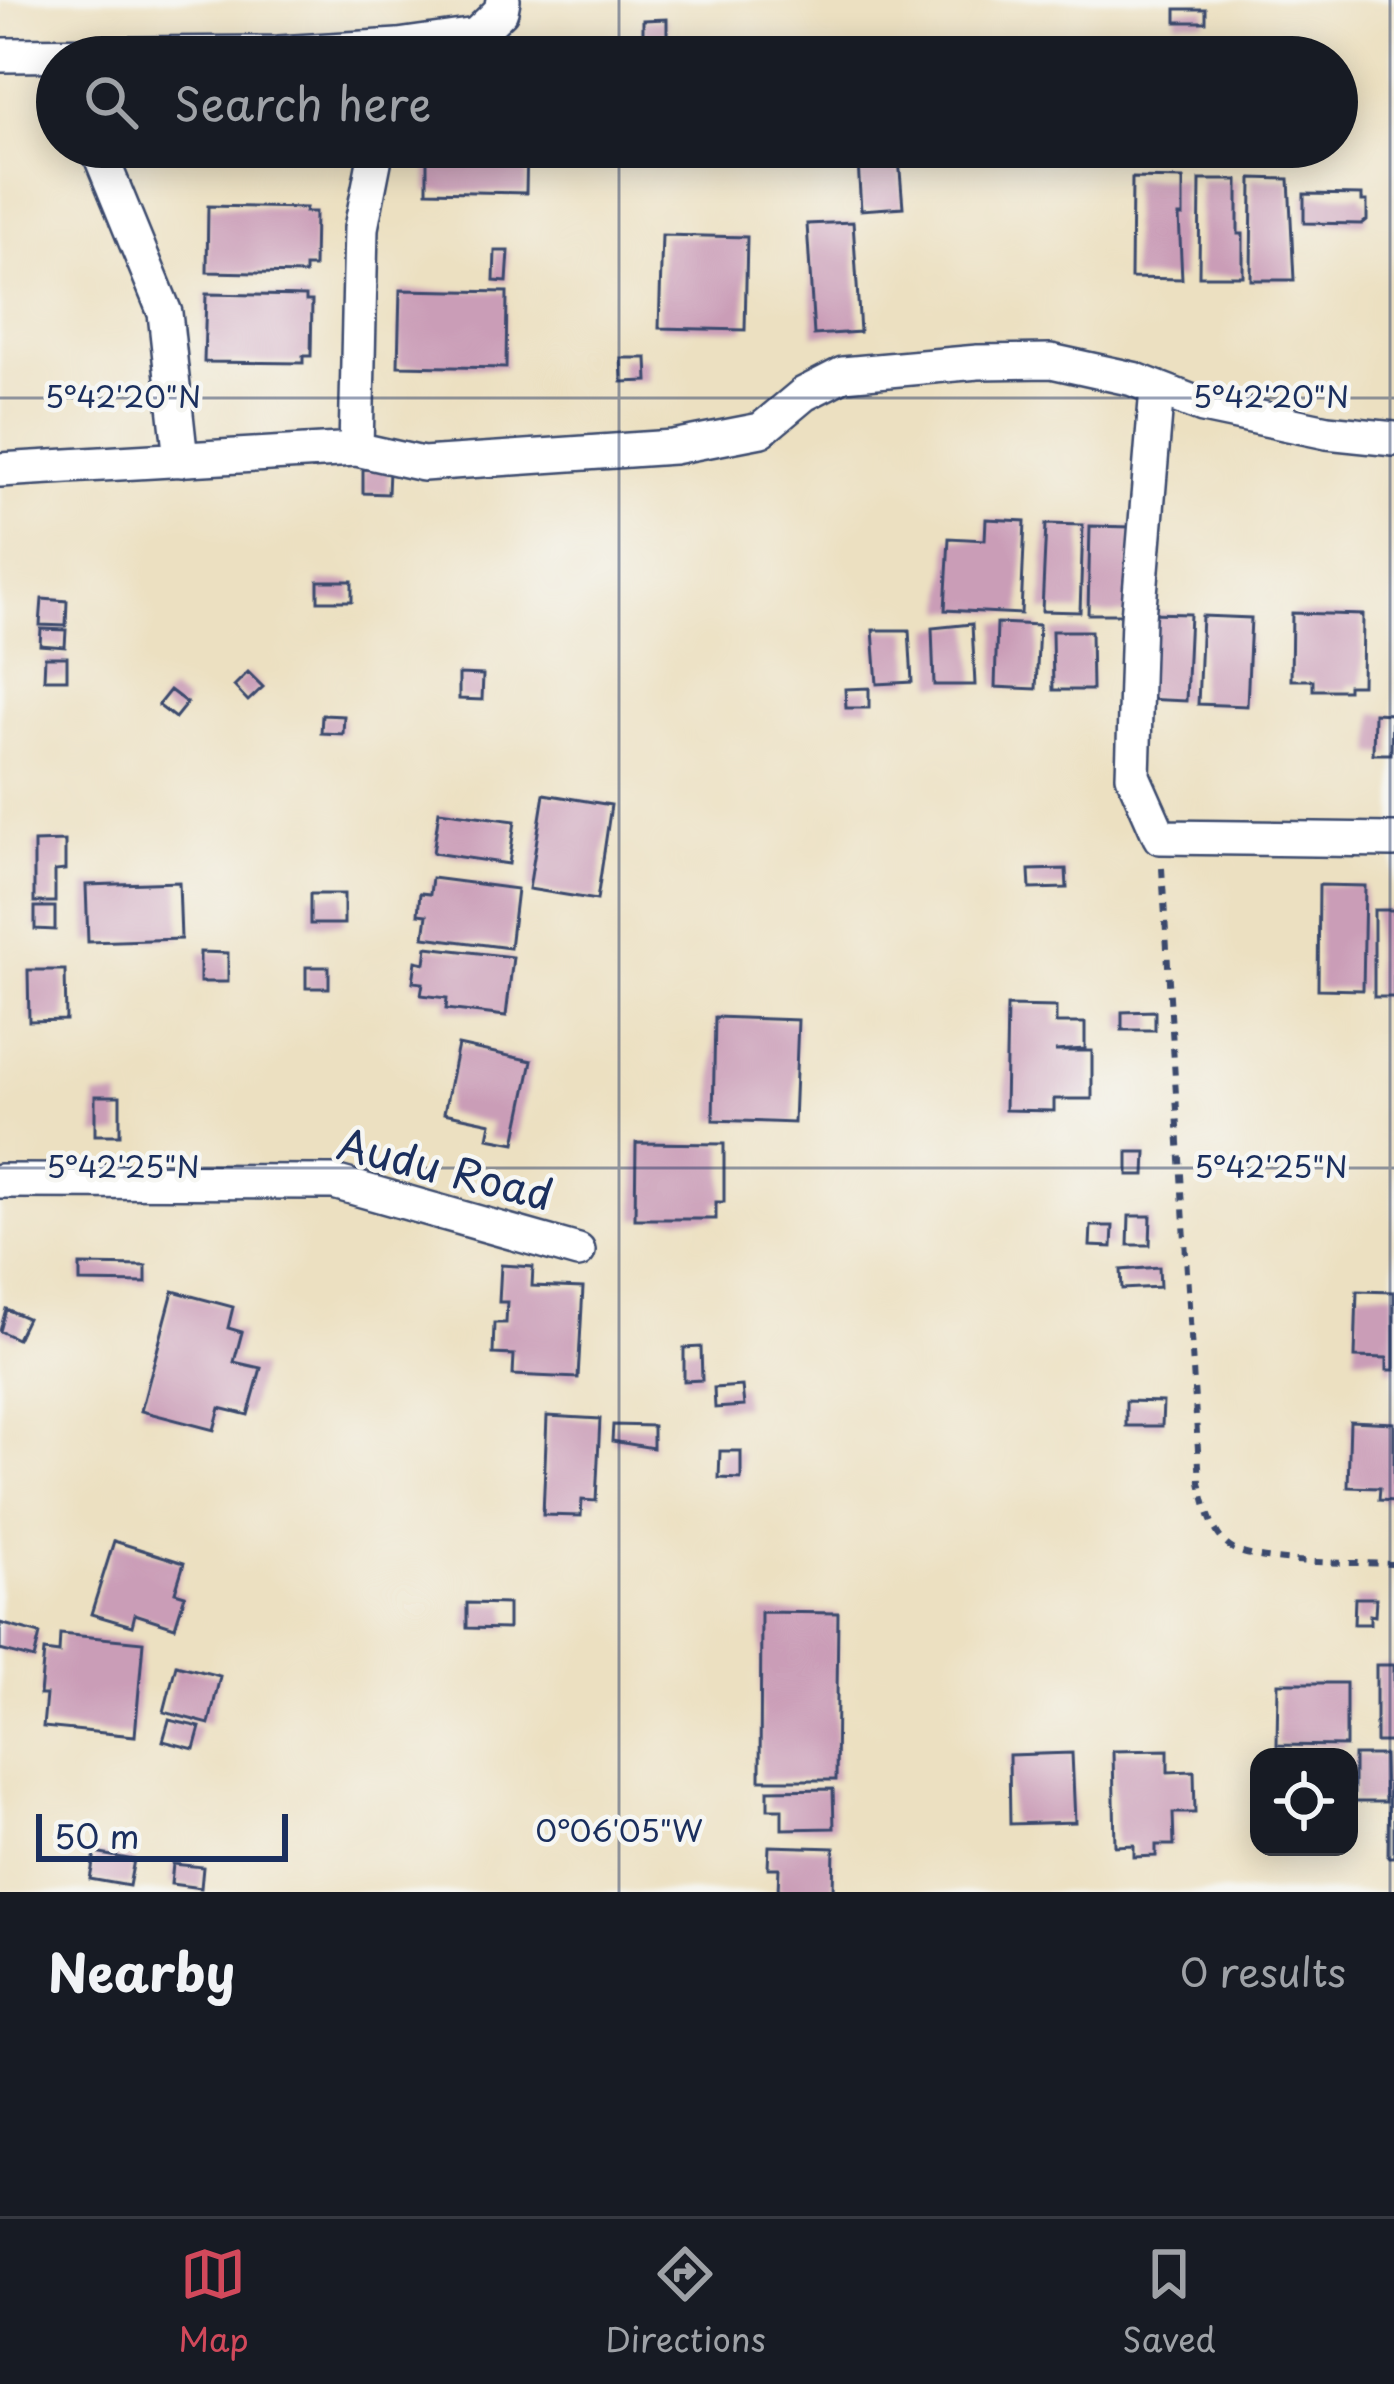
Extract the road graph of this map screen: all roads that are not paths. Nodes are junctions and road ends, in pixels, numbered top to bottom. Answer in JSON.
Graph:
{"nodes":[{"id":1,"x":503,"y":0,"type":"edge"},
{"id":2,"x":467,"y":36,"type":"edge"},
{"id":3,"x":0,"y":55,"type":"edge"},
{"id":4,"x":36,"y":56,"type":"edge"},
{"id":5,"x":106,"y":168,"type":"edge"},
{"id":6,"x":373,"y":168,"type":"edge"},
{"id":7,"x":1157,"y":389,"type":"junction"},
{"id":8,"x":1394,"y":439,"type":"edge"},
{"id":9,"x":356,"y":449,"type":"junction"},
{"id":10,"x":181,"y":460,"type":"junction"},
{"id":11,"x":0,"y":470,"type":"edge"},
{"id":12,"x":1394,"y":840,"type":"edge"},
{"id":13,"x":2,"y":1188,"type":"edge"},
{"id":14,"x":578,"y":1251,"type":"dead end"}],
"edges":[{"from":1,"to":2,"type":"street"},
{"from":3,"to":4,"type":"street"},
{"from":5,"to":10,"type":"street"},
{"from":6,"to":9,"type":"street"},
{"from":7,"to":8,"type":"street"},
{"from":7,"to":9,"type":"street"},
{"from":7,"to":12,"type":"street"},
{"from":9,"to":10,"type":"street"},
{"from":10,"to":11,"type":"street"},
{"from":13,"to":14,"type":"street","name":"Audu Road"}]}
